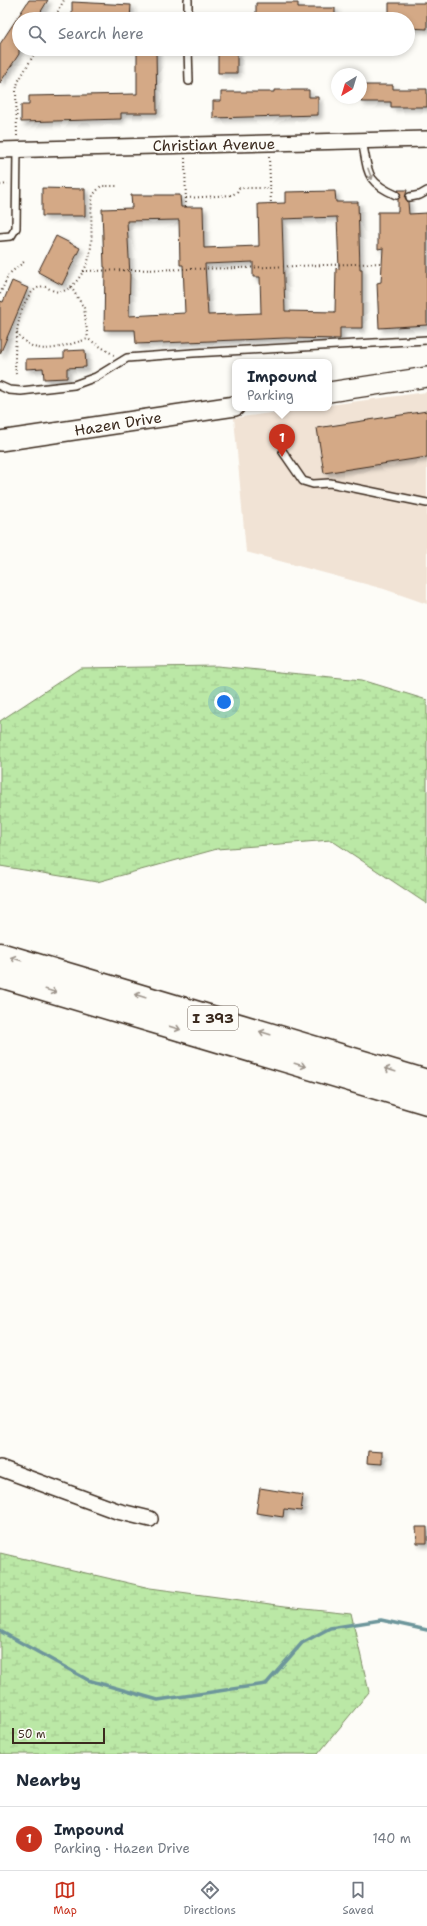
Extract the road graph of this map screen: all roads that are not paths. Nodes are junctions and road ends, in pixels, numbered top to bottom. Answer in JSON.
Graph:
{"nodes":[{"id":1,"x":188,"y":0,"type":"edge"},
{"id":2,"x":188,"y":12,"type":"edge"},
{"id":3,"x":188,"y":56,"type":"edge"},
{"id":4,"x":189,"y":82,"type":"dead end"},
{"id":5,"x":427,"y":139,"type":"edge"},
{"id":6,"x":362,"y":141,"type":"junction"},
{"id":7,"x":17,"y":143,"type":"junction"},
{"id":8,"x":0,"y":150,"type":"edge"},
{"id":9,"x":427,"y":191,"type":"edge"},
{"id":10,"x":396,"y":195,"type":"dead end"},
{"id":11,"x":410,"y":197,"type":"dead end"},
{"id":12,"x":0,"y":237,"type":"edge"},
{"id":13,"x":427,"y":340,"type":"edge"},
{"id":14,"x":425,"y":378,"type":"edge"},
{"id":15,"x":0,"y":386,"type":"edge"},
{"id":16,"x":332,"y":392,"type":"edge"},
{"id":17,"x":232,"y":406,"type":"edge"},
{"id":18,"x":0,"y":441,"type":"edge"},
{"id":19,"x":283,"y":452,"type":"dead end"},
{"id":20,"x":427,"y":503,"type":"edge"},
{"id":21,"x":0,"y":954,"type":"edge"},
{"id":22,"x":0,"y":976,"type":"edge"},
{"id":23,"x":427,"y":1081,"type":"edge"},
{"id":24,"x":427,"y":1103,"type":"edge"},
{"id":25,"x":0,"y":1468,"type":"edge"},
{"id":26,"x":150,"y":1519,"type":"dead end"}],
"edges":[{"from":1,"to":2,"type":"lane"},
{"from":3,"to":4,"type":"lane"},
{"from":5,"to":6,"type":"street","name":"Christian Avenue"},
{"from":6,"to":7,"type":"street","name":"Christian Avenue"},
{"from":6,"to":10,"type":"lane","one_way":true},
{"from":7,"to":8,"type":"street","name":"Christian Avenue"},
{"from":7,"to":12,"type":"lane"},
{"from":9,"to":11,"type":"lane"},
{"from":13,"to":15,"type":"lane"},
{"from":14,"to":16,"type":"street"},
{"from":17,"to":18,"type":"street","name":"Hazen Drive"},
{"from":19,"to":20,"type":"lane"},
{"from":23,"to":21,"type":"highway","number":"I 393","one_way":true},
{"from":22,"to":24,"type":"highway","number":"I 393","one_way":true},
{"from":25,"to":26,"type":"street"}]}
